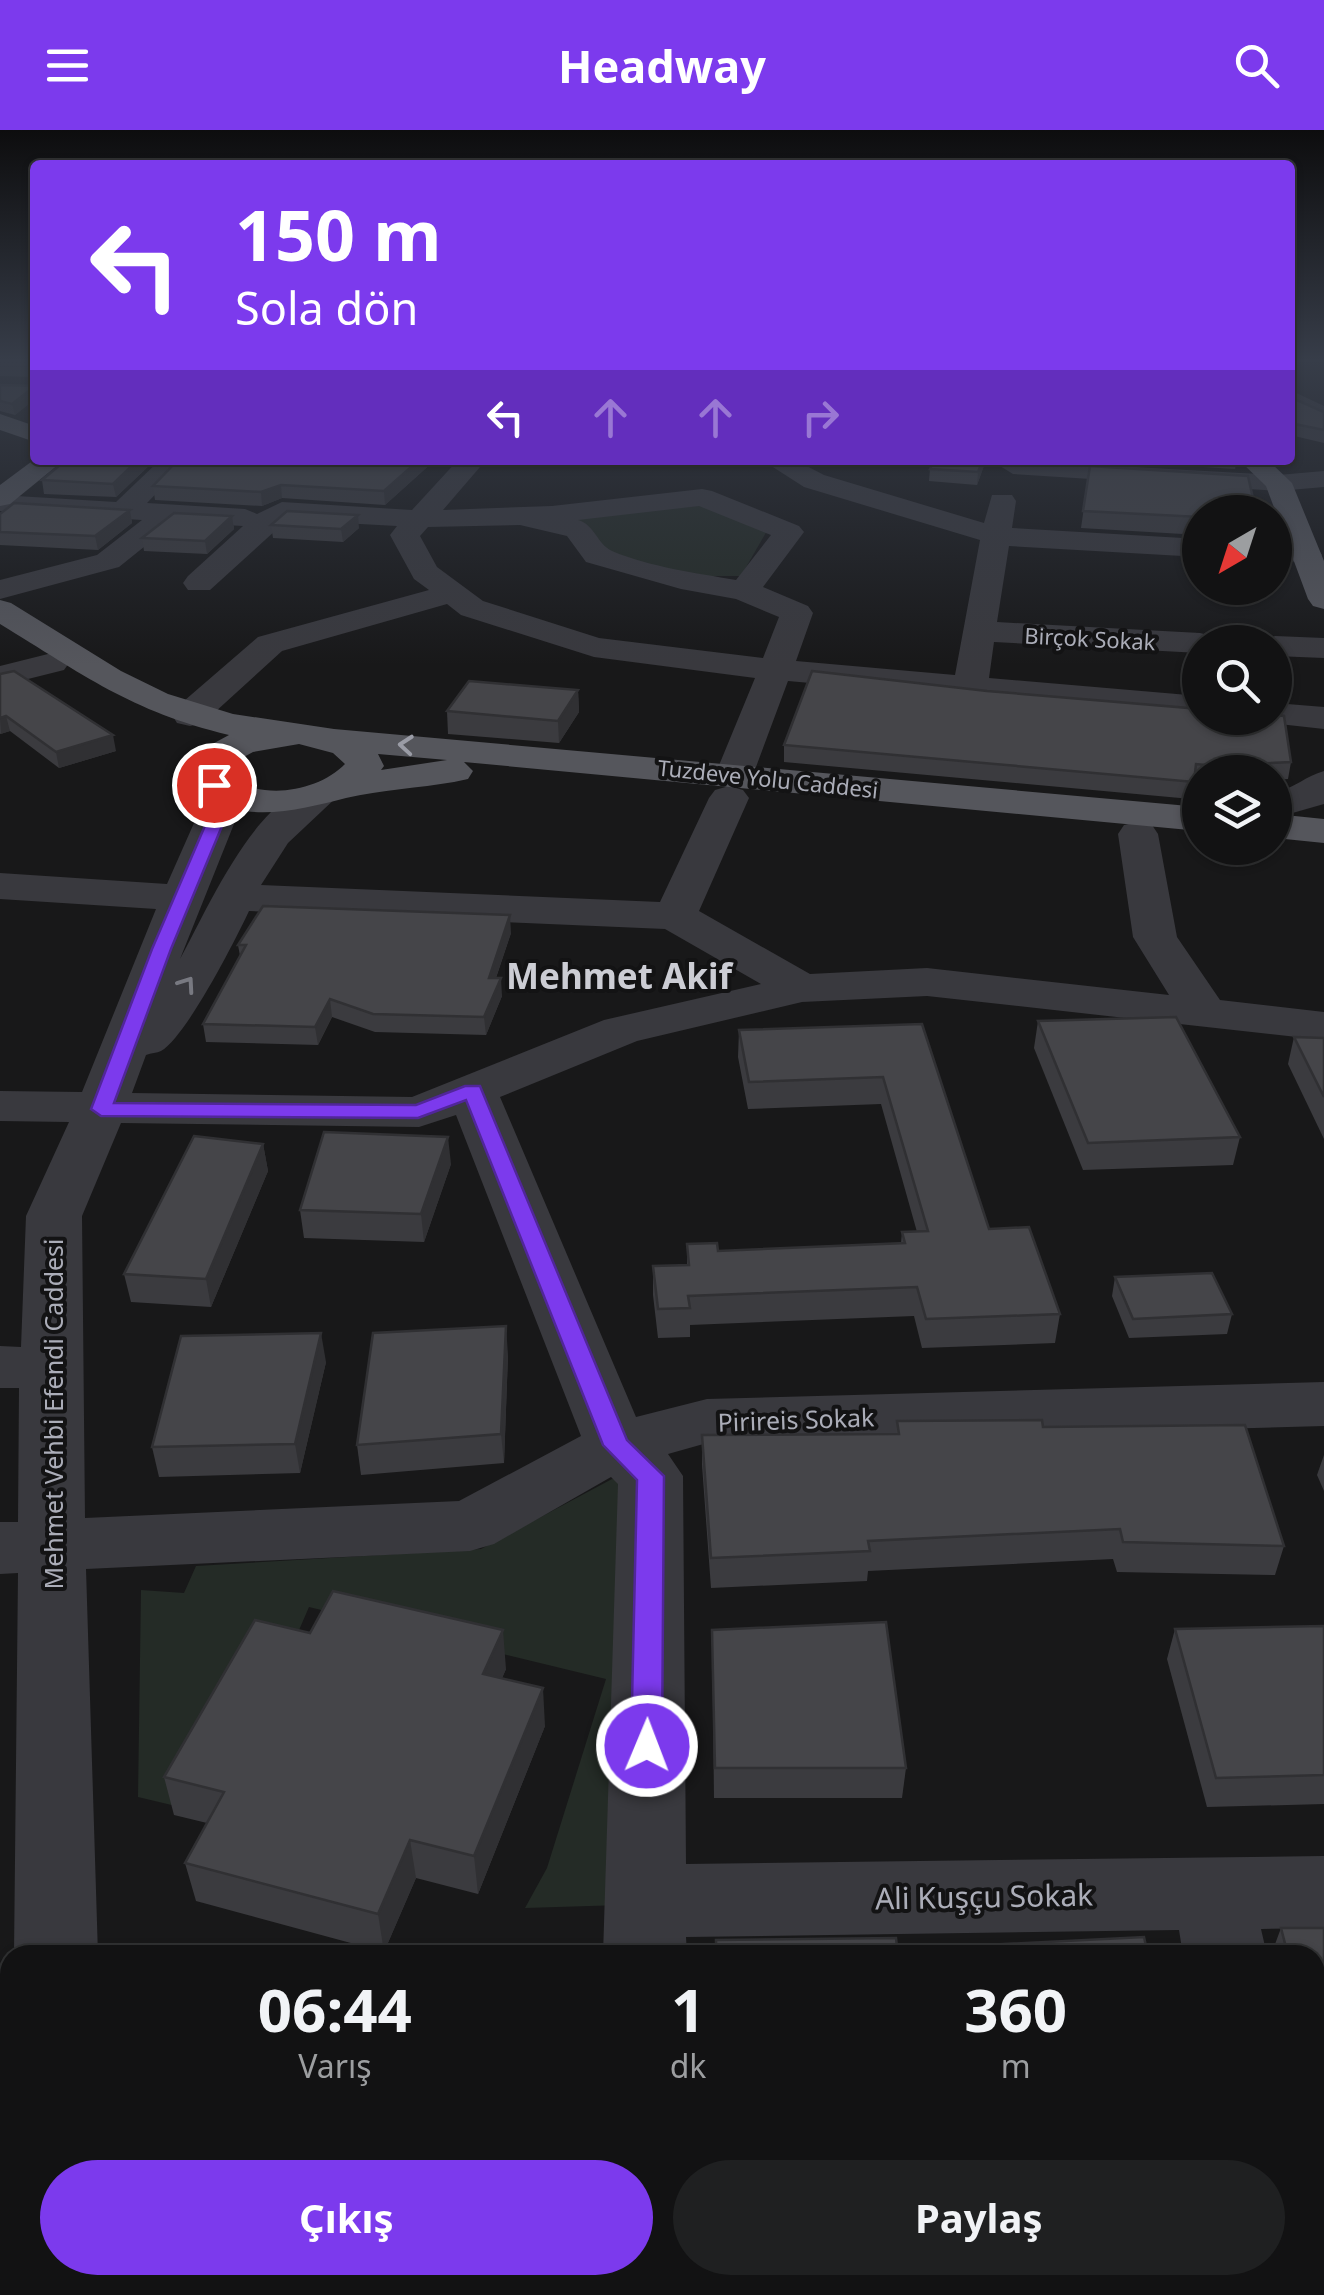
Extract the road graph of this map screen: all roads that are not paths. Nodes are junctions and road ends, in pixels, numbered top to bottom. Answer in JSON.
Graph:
{"nodes":[{"id":1,"x":20,"y":463,"type":"edge"},
{"id":2,"x":45,"y":465,"type":"edge"},
{"id":3,"x":170,"y":465,"type":"edge"},
{"id":4,"x":473,"y":465,"type":"edge"},
{"id":5,"x":784,"y":465,"type":"edge"},
{"id":6,"x":1013,"y":465,"type":"edge"},
{"id":7,"x":1286,"y":465,"type":"edge"},
{"id":8,"x":1290,"y":465,"type":"edge"},
{"id":9,"x":1320,"y":473,"type":"edge"},
{"id":10,"x":0,"y":480,"type":"edge"},
{"id":11,"x":0,"y":501,"type":"edge"},
{"id":12,"x":1324,"y":508,"type":"edge"},
{"id":13,"x":123,"y":511,"type":"junction"},
{"id":14,"x":170,"y":514,"type":"junction"},
{"id":15,"x":514,"y":516,"type":"junction"},
{"id":16,"x":268,"y":519,"type":"junction"},
{"id":17,"x":419,"y":519,"type":"junction"},
{"id":18,"x":996,"y":536,"type":"junction"},
{"id":19,"x":1182,"y":547,"type":"edge"},
{"id":20,"x":39,"y":551,"type":"edge"},
{"id":21,"x":118,"y":553,"type":"junction"},
{"id":22,"x":1292,"y":554,"type":"edge"},
{"id":23,"x":1308,"y":555,"type":"junction"},
{"id":24,"x":199,"y":583,"type":"dead end"},
{"id":25,"x":0,"y":590,"type":"edge"},
{"id":26,"x":744,"y":591,"type":"junction"},
{"id":27,"x":453,"y":594,"type":"junction"},
{"id":28,"x":1324,"y":600,"type":"edge"},
{"id":29,"x":0,"y":610,"type":"edge"},
{"id":30,"x":980,"y":631,"type":"junction"},
{"id":31,"x":0,"y":633,"type":"edge"},
{"id":32,"x":1182,"y":642,"type":"edge"},
{"id":33,"x":1292,"y":647,"type":"edge"},
{"id":34,"x":1324,"y":648,"type":"edge"},
{"id":35,"x":52,"y":663,"type":"junction"},
{"id":36,"x":777,"y":668,"type":"junction"},
{"id":37,"x":0,"y":676,"type":"edge"},
{"id":38,"x":970,"y":686,"type":"junction"},
{"id":39,"x":1182,"y":705,"type":"edge"},
{"id":40,"x":190,"y":715,"type":"junction"},
{"id":41,"x":1292,"y":715,"type":"edge"},
{"id":42,"x":1324,"y":718,"type":"edge"},
{"id":43,"x":291,"y":734,"type":"junction"},
{"id":44,"x":337,"y":739,"type":"junction"},
{"id":45,"x":211,"y":776,"type":"junction"},
{"id":46,"x":1324,"y":783,"type":"edge"},
{"id":47,"x":731,"y":787,"type":"junction"},
{"id":48,"x":331,"y":791,"type":"junction"},
{"id":49,"x":1292,"y":801,"type":"edge"},
{"id":50,"x":1181,"y":824,"type":"edge"},
{"id":51,"x":1292,"y":828,"type":"edge"},
{"id":52,"x":1324,"y":831,"type":"edge"},
{"id":53,"x":1292,"y":848,"type":"edge"},
{"id":54,"x":1324,"y":851,"type":"edge"},
{"id":55,"x":0,"y":886,"type":"edge"},
{"id":56,"x":209,"y":898,"type":"junction"},
{"id":57,"x":675,"y":916,"type":"junction"},
{"id":58,"x":802,"y":988,"type":"junction"},
{"id":59,"x":1204,"y":1012,"type":"junction"},
{"id":60,"x":1324,"y":1026,"type":"edge"},
{"id":61,"x":472,"y":1090,"type":"junction"},
{"id":62,"x":105,"y":1100,"type":"junction"},
{"id":63,"x":0,"y":1106,"type":"edge"},
{"id":64,"x":25,"y":1367,"type":"edge"},
{"id":65,"x":1324,"y":1404,"type":"edge"},
{"id":66,"x":616,"y":1445,"type":"junction"},
{"id":67,"x":26,"y":1547,"type":"edge"},
{"id":68,"x":1324,"y":1892,"type":"edge"},
{"id":69,"x":1218,"y":1924,"type":"edge"},
{"id":70,"x":645,"y":1928,"type":"edge"},
{"id":71,"x":55,"y":1945,"type":"edge"}],
"edges":[{"from":1,"to":10,"type":"main road"},
{"from":2,"to":11,"type":"main road"},
{"from":3,"to":13,"type":"street"},
{"from":4,"to":17,"type":"street"},
{"from":5,"to":18,"type":"street"},
{"from":6,"to":18,"type":"street"},
{"from":7,"to":23,"type":"main road"},
{"from":8,"to":9,"type":"main road"},
{"from":9,"to":12,"type":"main road"},
{"from":11,"to":13,"type":"street"},
{"from":13,"to":14,"type":"street"},
{"from":14,"to":16,"type":"street"},
{"from":14,"to":21,"type":"street"},
{"from":15,"to":17,"type":"street"},
{"from":15,"to":26,"type":"street"},
{"from":15,"to":26,"type":"street"},
{"from":16,"to":17,"type":"street"},
{"from":16,"to":24,"type":"street"},
{"from":17,"to":27,"type":"street"},
{"from":18,"to":19,"type":"street"},
{"from":18,"to":30,"type":"street"},
{"from":20,"to":21,"type":"street"},
{"from":21,"to":25,"type":"street"},
{"from":22,"to":23,"type":"street"},
{"from":23,"to":28,"type":"main road"},
{"from":26,"to":36,"type":"street"},
{"from":27,"to":36,"type":"street"},
{"from":27,"to":40,"type":"street"},
{"from":29,"to":40,"type":"main road"},
{"from":30,"to":32,"type":"street","name":"Birçok Sokak"},
{"from":30,"to":38,"type":"street"},
{"from":31,"to":35,"type":"main road"},
{"from":33,"to":34,"type":"street"},
{"from":35,"to":37,"type":"street"},
{"from":35,"to":45,"type":"main road"},
{"from":36,"to":38,"type":"street"},
{"from":36,"to":47,"type":"street"},
{"from":38,"to":39,"type":"street"},
{"from":40,"to":43,"type":"main road"},
{"from":41,"to":42,"type":"street"},
{"from":43,"to":44,"type":"main road","name":"Tuzdeve Yolu Caddesi"},
{"from":43,"to":45,"type":"main road"},
{"from":47,"to":44,"type":"main road","name":"Tuzdeve Yolu Caddesi","one_way":true},
{"from":44,"to":48,"type":"main road"},
{"from":45,"to":48,"type":"main road","name":"Tuzdeve Yolu Caddesi"},
{"from":45,"to":56,"type":"street","name":"Mehmet Vehbi Efendi Caddesi"},
{"from":46,"to":49,"type":"street"},
{"from":47,"to":48,"type":"main road","name":"Tuzdeve Yolu Caddesi"},
{"from":47,"to":50,"type":"main road","name":"Tuzdeve Yolu Caddesi"},
{"from":47,"to":57,"type":"street"},
{"from":48,"to":56,"type":"street"},
{"from":50,"to":59,"type":"street"},
{"from":51,"to":52,"type":"main road"},
{"from":53,"to":54,"type":"main road"},
{"from":55,"to":56,"type":"street"},
{"from":56,"to":57,"type":"street"},
{"from":56,"to":62,"type":"street","name":"Mehmet Vehbi Efendi Caddesi"},
{"from":57,"to":58,"type":"street"},
{"from":58,"to":59,"type":"street"},
{"from":58,"to":61,"type":"street"},
{"from":59,"to":60,"type":"street"},
{"from":61,"to":62,"type":"street"},
{"from":61,"to":66,"type":"street"},
{"from":62,"to":63,"type":"street"},
{"from":62,"to":64,"type":"street","name":"Mehmet Vehbi Efendi Caddesi"},
{"from":64,"to":67,"type":"street","name":"Mehmet Vehbi Efendi Caddesi"},
{"from":65,"to":66,"type":"street","name":"Pirireis Sokak"},
{"from":66,"to":67,"type":"street","name":"Pirireis Sokak"},
{"from":66,"to":70,"type":"street"},
{"from":67,"to":71,"type":"street","name":"Mehmet Vehbi Efendi Caddesi"},
{"from":68,"to":69,"type":"street","name":"Ali Kuşçu Sokak"},
{"from":69,"to":70,"type":"street","name":"Ali Kuşçu Sokak"}]}
